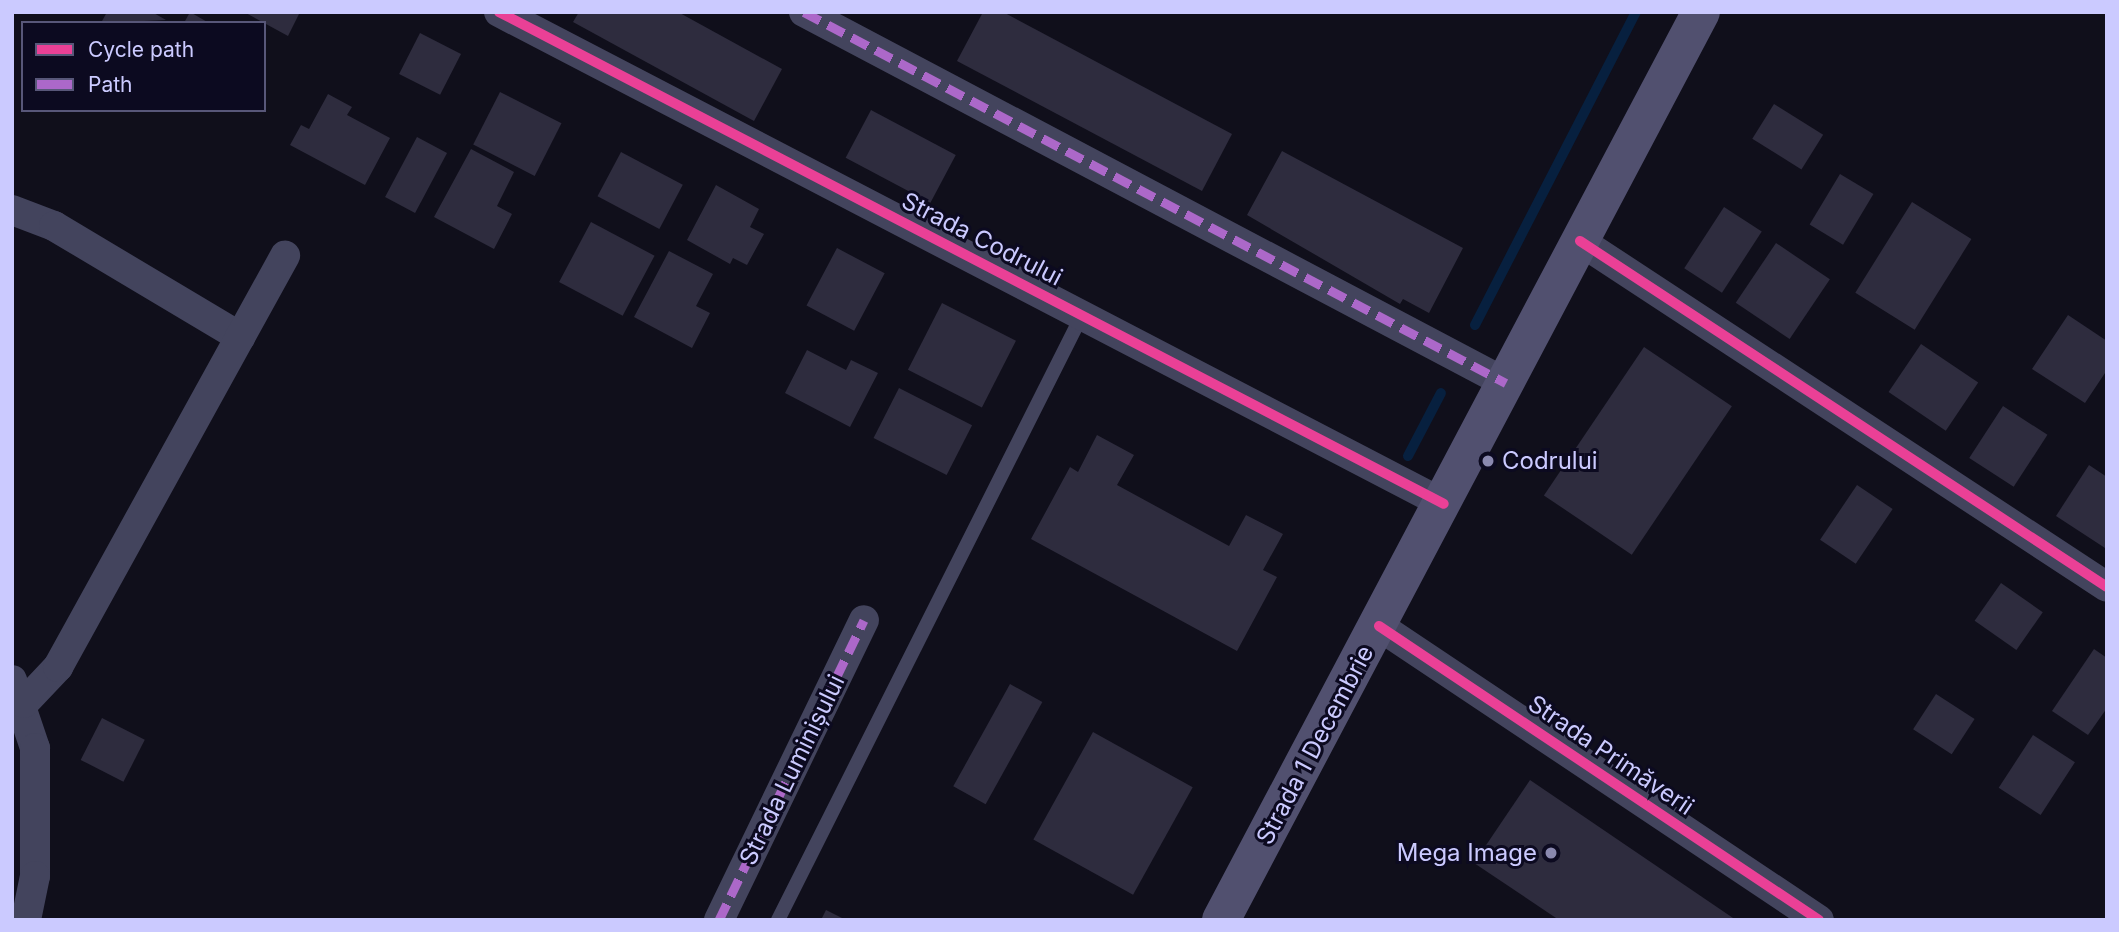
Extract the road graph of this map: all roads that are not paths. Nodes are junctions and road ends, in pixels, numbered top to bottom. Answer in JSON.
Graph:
{"nodes":[{"id":1,"x":499,"y":12,"type":"edge"},
{"id":2,"x":804,"y":12,"type":"edge"},
{"id":3,"x":1702,"y":12,"type":"edge"},
{"id":4,"x":12,"y":210,"type":"edge"},
{"id":5,"x":1580,"y":241,"type":"junction"},
{"id":6,"x":285,"y":256,"type":"dead end"},
{"id":7,"x":1082,"y":315,"type":"junction"},
{"id":8,"x":240,"y":337,"type":"junction"},
{"id":9,"x":1506,"y":383,"type":"junction"},
{"id":10,"x":1444,"y":504,"type":"junction"},
{"id":11,"x":2107,"y":587,"type":"edge"},
{"id":12,"x":864,"y":620,"type":"dead end"},
{"id":13,"x":1379,"y":626,"type":"junction"},
{"id":14,"x":18,"y":692,"type":"edge"},
{"id":15,"x":26,"y":920,"type":"edge"},
{"id":16,"x":719,"y":920,"type":"edge"},
{"id":17,"x":778,"y":920,"type":"edge"},
{"id":18,"x":1221,"y":920,"type":"edge"},
{"id":19,"x":1819,"y":920,"type":"edge"}],
"edges":[{"from":1,"to":7,"type":"street","name":"Strada Codrului"},
{"from":2,"to":9,"type":"street"},
{"from":3,"to":5,"type":"main road","name":"Strada 1 Decembrie"},
{"from":4,"to":8,"type":"street"},
{"from":5,"to":9,"type":"main road","name":"Strada 1 Decembrie"},
{"from":5,"to":11,"type":"street"},
{"from":6,"to":8,"type":"street"},
{"from":7,"to":10,"type":"street","name":"Strada Codrului"},
{"from":7,"to":17,"type":"lane"},
{"from":8,"to":14,"type":"street"},
{"from":9,"to":10,"type":"main road","name":"Strada 1 Decembrie"},
{"from":10,"to":13,"type":"main road","name":"Strada 1 Decembrie"},
{"from":12,"to":16,"type":"street","name":"Strada Luminișului"},
{"from":13,"to":18,"type":"main road","name":"Strada 1 Decembrie"},
{"from":13,"to":19,"type":"street","name":"Strada Primăverii"},
{"from":14,"to":15,"type":"street"}]}
